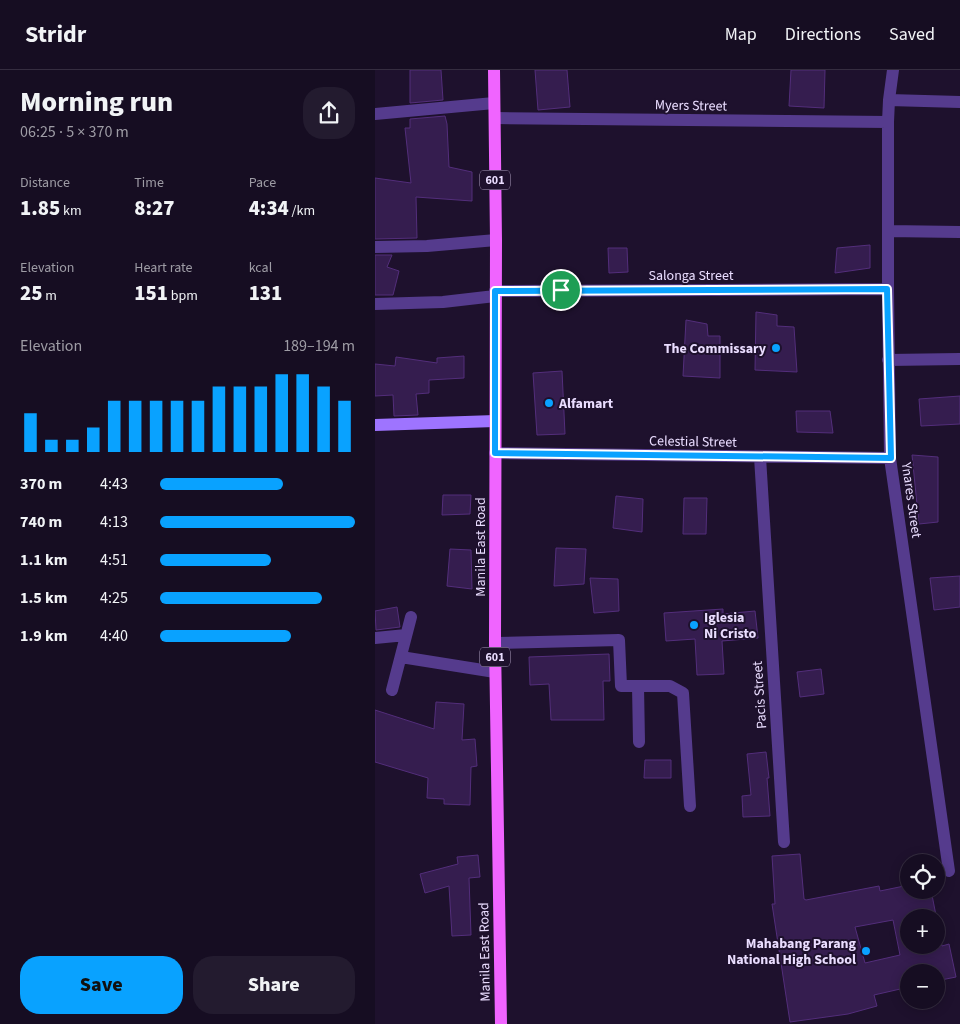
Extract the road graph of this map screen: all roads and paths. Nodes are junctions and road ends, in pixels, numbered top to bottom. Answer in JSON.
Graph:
{"nodes":[{"id":1,"x":494,"y":70,"type":"edge"},
{"id":2,"x":893,"y":70,"type":"edge"},
{"id":3,"x":889,"y":100,"type":"junction"},
{"id":4,"x":960,"y":102,"type":"edge"},
{"id":5,"x":494,"y":103,"type":"junction"},
{"id":6,"x":375,"y":114,"type":"edge"},
{"id":7,"x":495,"y":118,"type":"junction"},
{"id":8,"x":888,"y":122,"type":"junction"},
{"id":9,"x":889,"y":231,"type":"junction"},
{"id":10,"x":960,"y":232,"type":"edge"},
{"id":11,"x":496,"y":240,"type":"junction"},
{"id":12,"x":375,"y":247,"type":"edge"},
{"id":13,"x":887,"y":289,"type":"junction"},
{"id":14,"x":495,"y":293,"type":"junction"},
{"id":15,"x":375,"y":304,"type":"edge"},
{"id":16,"x":960,"y":359,"type":"edge"},
{"id":17,"x":889,"y":360,"type":"junction"},
{"id":18,"x":495,"y":421,"type":"junction"},
{"id":19,"x":375,"y":425,"type":"edge"},
{"id":20,"x":495,"y":453,"type":"junction"},
{"id":21,"x":759,"y":457,"type":"junction"},
{"id":22,"x":891,"y":458,"type":"junction"},
{"id":23,"x":411,"y":617,"type":"dead end"},
{"id":24,"x":406,"y":635,"type":"junction"},
{"id":25,"x":375,"y":638,"type":"edge"},
{"id":26,"x":495,"y":643,"type":"junction"},
{"id":27,"x":401,"y":657,"type":"junction"},
{"id":28,"x":495,"y":672,"type":"junction"},
{"id":29,"x":638,"y":686,"type":"junction"},
{"id":30,"x":392,"y":690,"type":"dead end"},
{"id":31,"x":639,"y":742,"type":"dead end"},
{"id":32,"x":690,"y":806,"type":"dead end"},
{"id":33,"x":784,"y":842,"type":"dead end"},
{"id":34,"x":949,"y":871,"type":"dead end"},
{"id":35,"x":501,"y":1024,"type":"edge"}],
"edges":[{"from":1,"to":5,"type":"main road","name":"Manila East Road","number":"601"},
{"from":2,"to":3,"type":"street","name":"Ynares Street"},
{"from":3,"to":4,"type":"street"},
{"from":3,"to":8,"type":"street","name":"Ynares Street"},
{"from":5,"to":6,"type":"street"},
{"from":5,"to":7,"type":"main road","name":"Manila East Road","number":"601"},
{"from":7,"to":8,"type":"street","name":"Myers Street"},
{"from":7,"to":11,"type":"main road","name":"Manila East Road","number":"601"},
{"from":8,"to":9,"type":"street","name":"Ynares Street"},
{"from":9,"to":10,"type":"street"},
{"from":9,"to":13,"type":"street","name":"Ynares Street"},
{"from":11,"to":12,"type":"street"},
{"from":11,"to":14,"type":"main road","name":"Manila East Road","number":"601"},
{"from":13,"to":14,"type":"street","name":"Salonga Street"},
{"from":13,"to":17,"type":"street","name":"Ynares Street"},
{"from":14,"to":15,"type":"street","name":"Salonga Street"},
{"from":14,"to":18,"type":"main road","name":"Manila East Road","number":"601"},
{"from":16,"to":17,"type":"street"},
{"from":17,"to":22,"type":"street","name":"Ynares Street"},
{"from":18,"to":19,"type":"street"},
{"from":18,"to":20,"type":"main road","name":"Manila East Road","number":"601"},
{"from":20,"to":21,"type":"street","name":"Celestial Street"},
{"from":20,"to":26,"type":"main road","name":"Manila East Road","number":"601"},
{"from":21,"to":22,"type":"street","name":"Celestial Street"},
{"from":21,"to":33,"type":"street","name":"Pacis Street"},
{"from":22,"to":34,"type":"street","name":"Ynares Street"},
{"from":23,"to":24,"type":"street"},
{"from":24,"to":25,"type":"street"},
{"from":24,"to":27,"type":"street"},
{"from":26,"to":28,"type":"main road","name":"Manila East Road","number":"601"},
{"from":26,"to":29,"type":"street"},
{"from":27,"to":28,"type":"street"},
{"from":27,"to":30,"type":"street"},
{"from":28,"to":35,"type":"main road","name":"Manila East Road","number":"601"},
{"from":29,"to":31,"type":"street"},
{"from":29,"to":32,"type":"street"}]}
